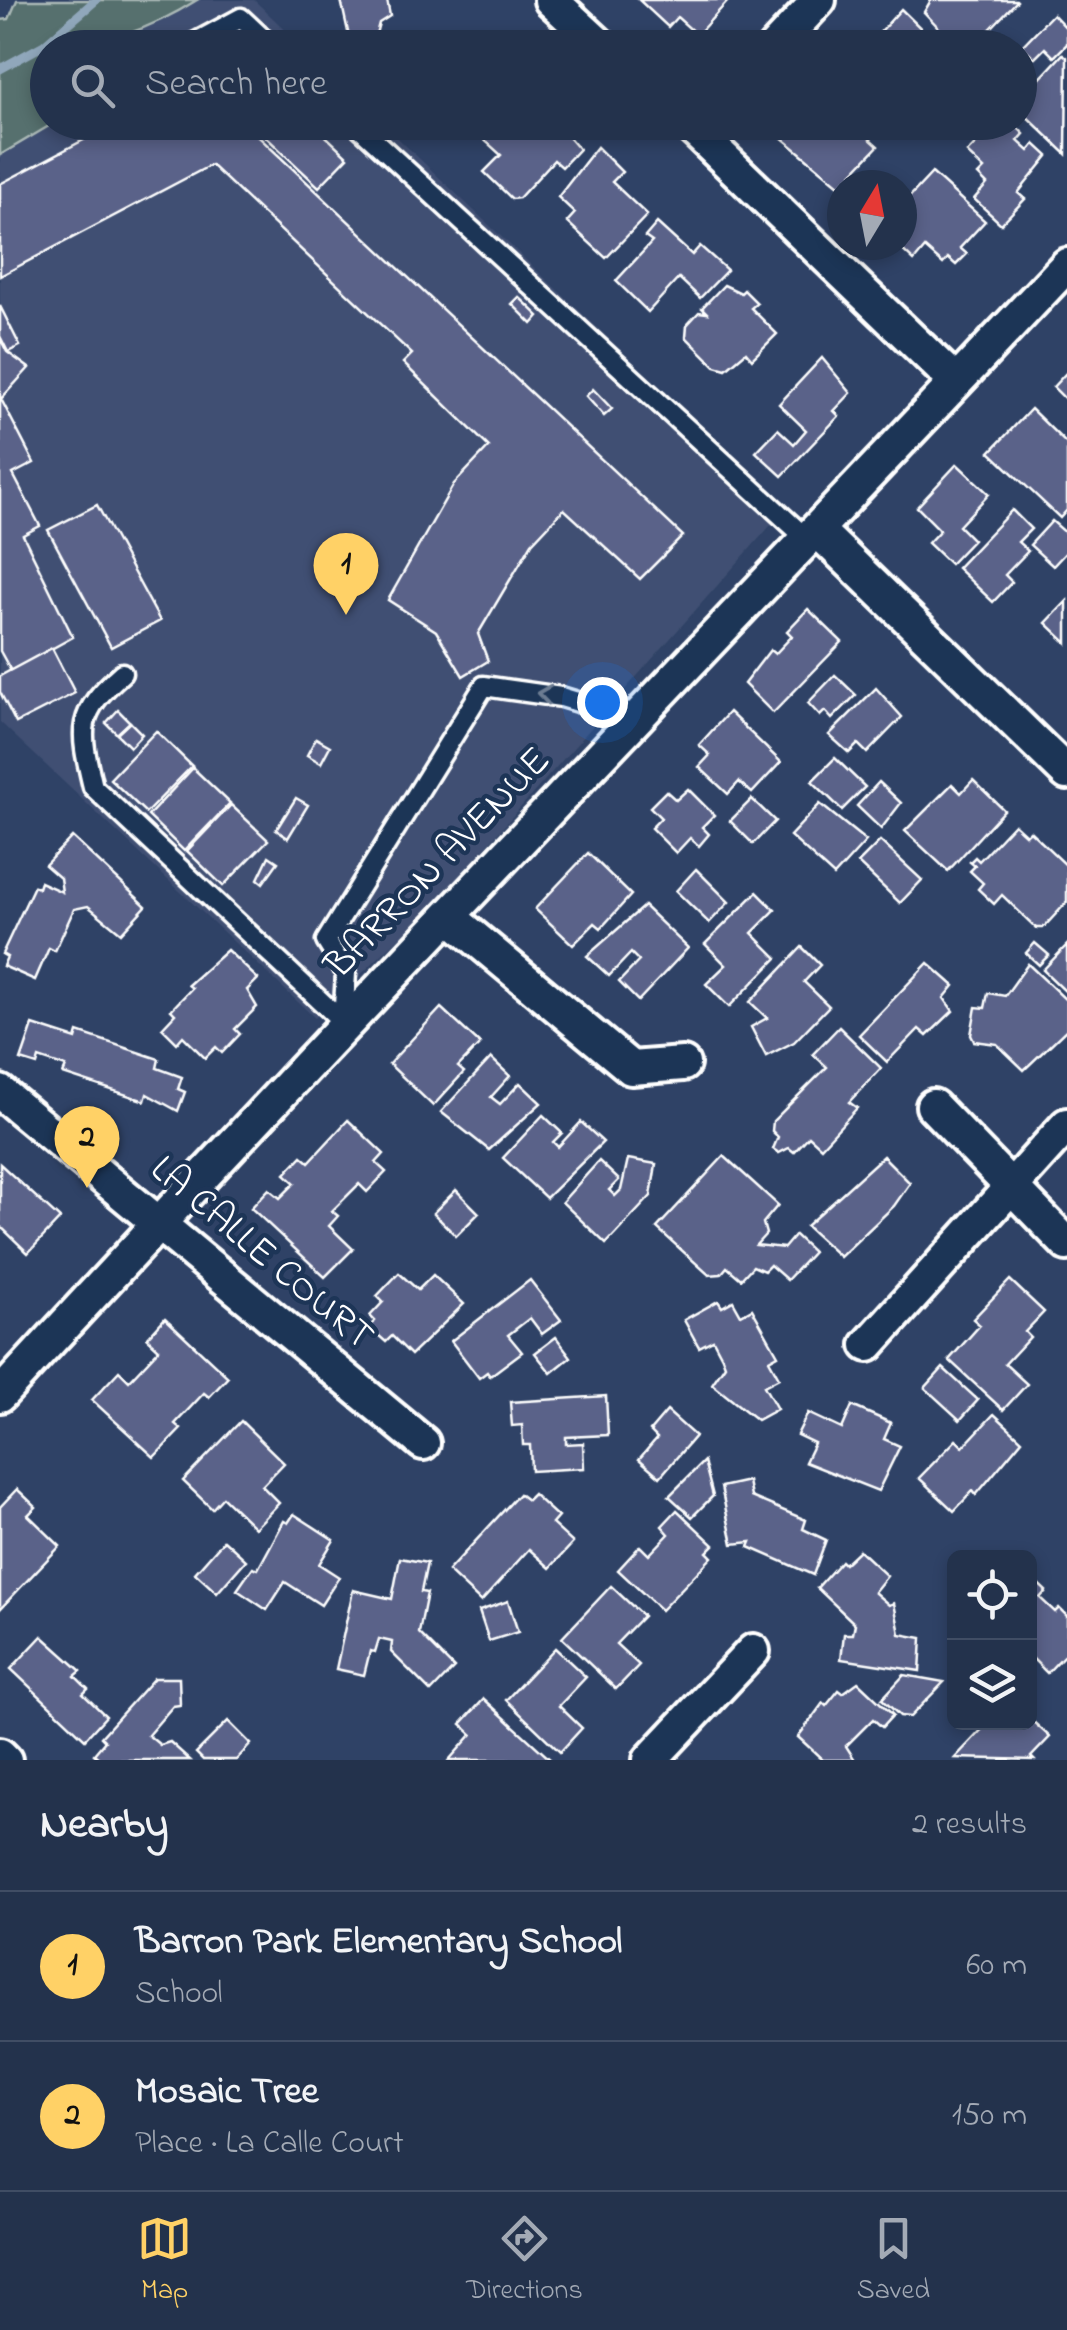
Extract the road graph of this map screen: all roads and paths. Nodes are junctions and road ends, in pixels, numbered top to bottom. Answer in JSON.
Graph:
{"nodes":[{"id":1,"x":552,"y":0,"type":"edge"},
{"id":2,"x":818,"y":0,"type":"edge"},
{"id":3,"x":219,"y":30,"type":"edge"},
{"id":4,"x":254,"y":30,"type":"edge"},
{"id":5,"x":584,"y":30,"type":"edge"},
{"id":6,"x":790,"y":30,"type":"edge"},
{"id":7,"x":374,"y":140,"type":"edge"},
{"id":8,"x":710,"y":140,"type":"edge"},
{"id":9,"x":1067,"y":265,"type":"edge"},
{"id":10,"x":956,"y":382,"type":"junction"},
{"id":11,"x":813,"y":535,"type":"junction"},
{"id":12,"x":122,"y":673,"type":"dead end"},
{"id":13,"x":638,"y":720,"type":"junction"},
{"id":14,"x":1067,"y":772,"type":"edge"},
{"id":15,"x":451,"y":918,"type":"junction"},
{"id":16,"x":343,"y":1022,"type":"junction"},
{"id":17,"x":682,"y":1064,"type":"dead end"},
{"id":18,"x":0,"y":1092,"type":"edge"},
{"id":19,"x":933,"y":1106,"type":"dead end"},
{"id":20,"x":1067,"y":1126,"type":"edge"},
{"id":21,"x":1008,"y":1186,"type":"junction"},
{"id":22,"x":158,"y":1224,"type":"junction"},
{"id":23,"x":1067,"y":1244,"type":"edge"},
{"id":24,"x":868,"y":1345,"type":"dead end"},
{"id":25,"x":0,"y":1395,"type":"edge"},
{"id":26,"x":423,"y":1444,"type":"dead end"},
{"id":27,"x":754,"y":1651,"type":"dead end"},
{"id":28,"x":650,"y":1760,"type":"edge"}],
"edges":[{"from":1,"to":5,"type":"street"},
{"from":2,"to":6,"type":"street"},
{"from":3,"to":4,"type":"lane"},
{"from":7,"to":11,"type":"lane"},
{"from":8,"to":10,"type":"street"},
{"from":9,"to":10,"type":"street","name":"BARRON AVENUE"},
{"from":10,"to":11,"type":"street","name":"BARRON AVENUE"},
{"from":11,"to":13,"type":"street","name":"BARRON AVENUE"},
{"from":11,"to":14,"type":"street"},
{"from":12,"to":16,"type":"lane"},
{"from":13,"to":15,"type":"street","name":"BARRON AVENUE"},
{"from":13,"to":16,"type":"lane","one_way":true},
{"from":15,"to":16,"type":"street","name":"BARRON AVENUE"},
{"from":15,"to":17,"type":"street"},
{"from":16,"to":22,"type":"street","name":"BARRON AVENUE"},
{"from":18,"to":22,"type":"street","name":"LA CALLE COURT"},
{"from":19,"to":21,"type":"street"},
{"from":20,"to":21,"type":"street"},
{"from":21,"to":23,"type":"street"},
{"from":21,"to":24,"type":"street"},
{"from":22,"to":25,"type":"street","name":"BARRON AVENUE"},
{"from":22,"to":26,"type":"street","name":"LA CALLE COURT"},
{"from":27,"to":28,"type":"street"}]}
